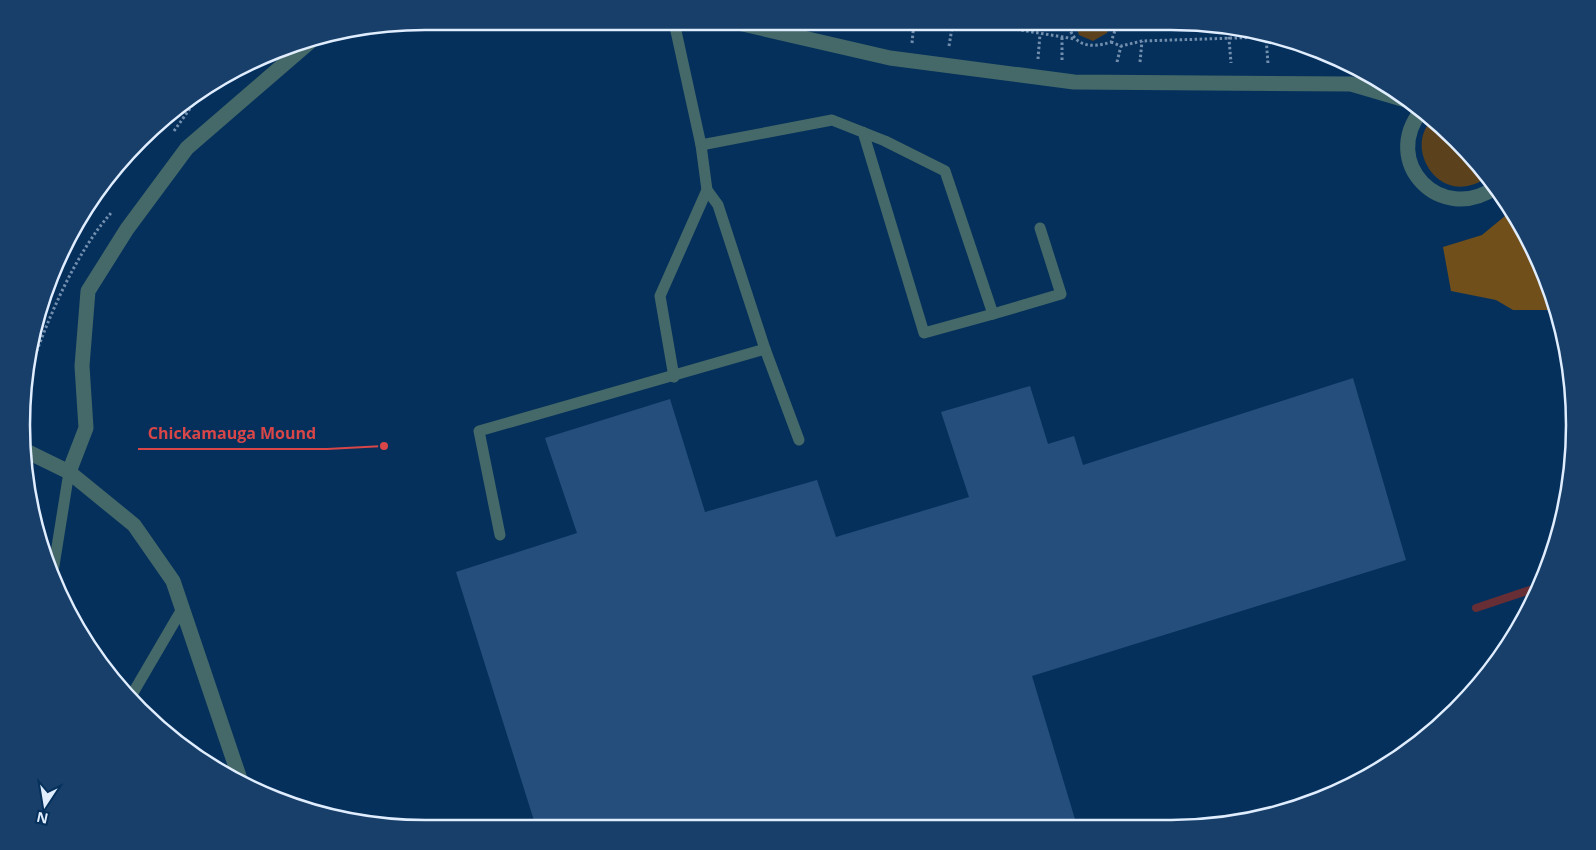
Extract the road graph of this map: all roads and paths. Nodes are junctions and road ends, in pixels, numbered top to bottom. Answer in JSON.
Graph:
{"nodes":[{"id":1,"x":676,"y":30,"type":"edge"},
{"id":2,"x":769,"y":30,"type":"edge"},
{"id":3,"x":1017,"y":30,"type":"edge"},
{"id":4,"x":1069,"y":30,"type":"edge"},
{"id":5,"x":1115,"y":30,"type":"edge"},
{"id":6,"x":1229,"y":34,"type":"edge"},
{"id":7,"x":1062,"y":36,"type":"junction"},
{"id":8,"x":1243,"y":37,"type":"edge"},
{"id":9,"x":1230,"y":38,"type":"junction"},
{"id":10,"x":1075,"y":39,"type":"junction"},
{"id":11,"x":1111,"y":42,"type":"junction"},
{"id":12,"x":1266,"y":42,"type":"edge"},
{"id":13,"x":300,"y":50,"type":"edge"},
{"id":14,"x":1062,"y":62,"type":"dead end"},
{"id":15,"x":1268,"y":68,"type":"dead end"},
{"id":16,"x":1233,"y":72,"type":"dead end"},
{"id":17,"x":1386,"y":94,"type":"edge"},
{"id":18,"x":1416,"y":116,"type":"edge"},
{"id":19,"x":863,"y":132,"type":"junction"},
{"id":20,"x":701,"y":145,"type":"junction"},
{"id":21,"x":707,"y":190,"type":"junction"},
{"id":22,"x":1489,"y":192,"type":"edge"},
{"id":23,"x":1040,"y":228,"type":"dead end"},
{"id":24,"x":992,"y":314,"type":"junction"},
{"id":25,"x":766,"y":349,"type":"junction"},
{"id":26,"x":674,"y":377,"type":"junction"},
{"id":27,"x":799,"y":440,"type":"dead end"},
{"id":28,"x":31,"y":453,"type":"edge"},
{"id":29,"x":69,"y":472,"type":"junction"},
{"id":30,"x":500,"y":535,"type":"dead end"},
{"id":31,"x":55,"y":562,"type":"edge"},
{"id":32,"x":182,"y":609,"type":"junction"},
{"id":33,"x":134,"y":691,"type":"edge"},
{"id":34,"x":238,"y":773,"type":"edge"}],
"edges":[{"from":1,"to":20,"type":"lane"},
{"from":2,"to":17,"type":"street"},
{"from":3,"to":7,"type":"path"},
{"from":4,"to":10,"type":"path"},
{"from":5,"to":11,"type":"path"},
{"from":6,"to":9,"type":"path"},
{"from":7,"to":10,"type":"path"},
{"from":7,"to":14,"type":"path"},
{"from":8,"to":9,"type":"path"},
{"from":9,"to":11,"type":"path"},
{"from":9,"to":16,"type":"path"},
{"from":10,"to":11,"type":"path"},
{"from":12,"to":15,"type":"path"},
{"from":13,"to":29,"type":"street"},
{"from":18,"to":22,"type":"street"},
{"from":19,"to":20,"type":"lane"},
{"from":19,"to":24,"type":"lane"},
{"from":19,"to":24,"type":"lane"},
{"from":20,"to":21,"type":"lane"},
{"from":21,"to":25,"type":"lane"},
{"from":21,"to":26,"type":"lane"},
{"from":23,"to":24,"type":"lane"},
{"from":25,"to":26,"type":"lane"},
{"from":25,"to":27,"type":"lane"},
{"from":26,"to":30,"type":"lane"},
{"from":28,"to":29,"type":"street"},
{"from":29,"to":31,"type":"lane"},
{"from":29,"to":32,"type":"street"},
{"from":32,"to":33,"type":"lane"},
{"from":32,"to":34,"type":"street"}]}
